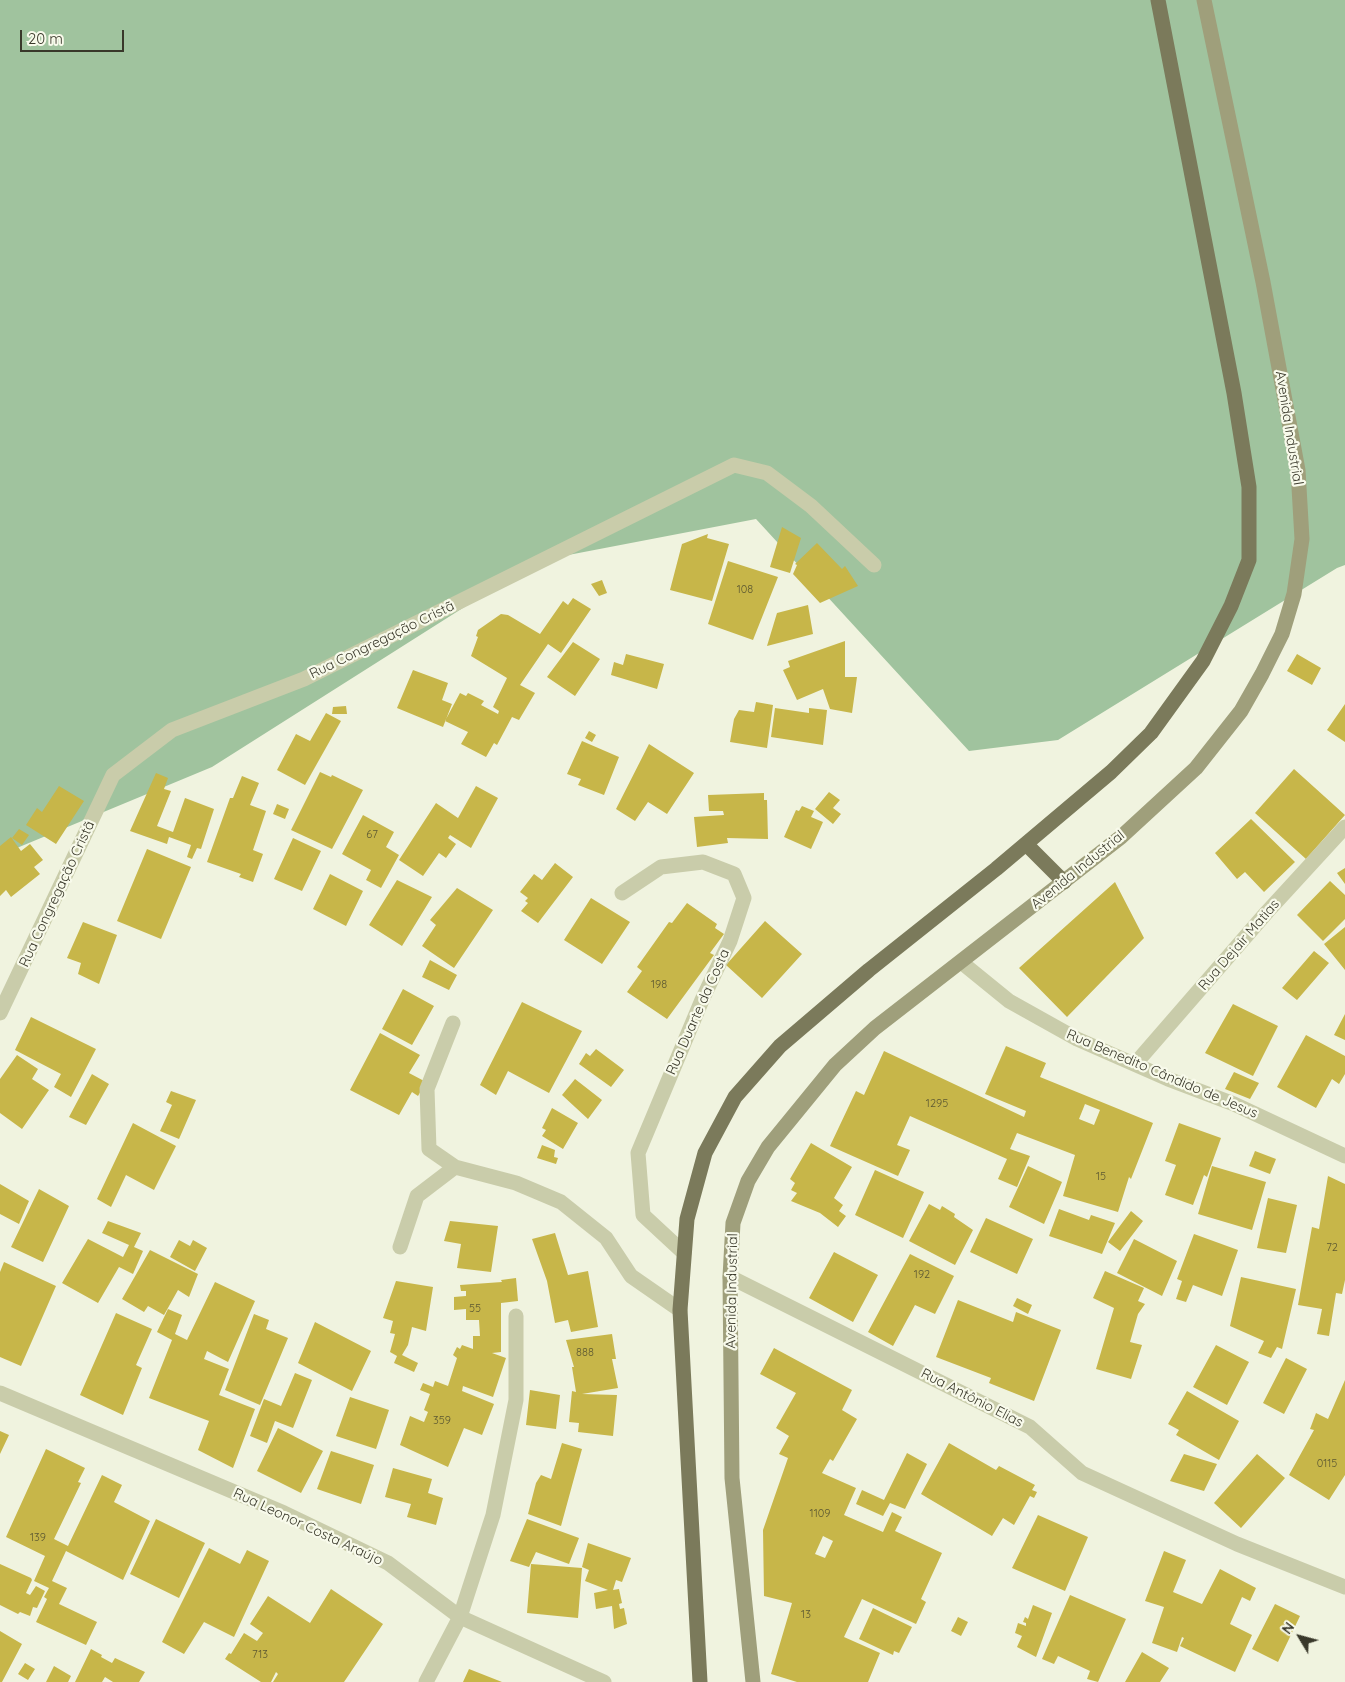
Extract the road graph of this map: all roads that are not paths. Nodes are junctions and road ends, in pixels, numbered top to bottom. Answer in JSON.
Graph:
{"nodes":[{"id":1,"x":1158,"y":0,"type":"edge"},
{"id":2,"x":1204,"y":0,"type":"edge"},
{"id":3,"x":874,"y":564,"type":"dead end"},
{"id":4,"x":1345,"y":827,"type":"edge"},
{"id":5,"x":1026,"y":844,"type":"junction"},
{"id":6,"x":1064,"y":882,"type":"junction"},
{"id":7,"x":622,"y":893,"type":"dead end"},
{"id":8,"x":961,"y":962,"type":"junction"},
{"id":9,"x":0,"y":1013,"type":"edge"},
{"id":10,"x":453,"y":1023,"type":"dead end"},
{"id":11,"x":1135,"y":1064,"type":"junction"},
{"id":12,"x":1345,"y":1156,"type":"edge"},
{"id":13,"x":455,"y":1167,"type":"junction"},
{"id":14,"x":400,"y":1248,"type":"dead end"},
{"id":15,"x":684,"y":1253,"type":"junction"},
{"id":16,"x":730,"y":1276,"type":"junction"},
{"id":17,"x":680,"y":1310,"type":"junction"},
{"id":18,"x":516,"y":1316,"type":"dead end"},
{"id":19,"x":0,"y":1393,"type":"edge"},
{"id":20,"x":1345,"y":1587,"type":"edge"},
{"id":21,"x":460,"y":1617,"type":"junction"},
{"id":22,"x":426,"y":1682,"type":"edge"},
{"id":23,"x":604,"y":1682,"type":"edge"},
{"id":24,"x":700,"y":1682,"type":"edge"},
{"id":25,"x":753,"y":1682,"type":"edge"}],
"edges":[{"from":1,"to":5,"type":"main road"},
{"from":2,"to":6,"type":"street","name":"Avenida Industrial"},
{"from":3,"to":9,"type":"street","name":"Rua Congregação Cristã"},
{"from":4,"to":11,"type":"street","name":"Rua Dejair Matias"},
{"from":5,"to":6,"type":"main road"},
{"from":5,"to":15,"type":"main road"},
{"from":6,"to":8,"type":"street","name":"Avenida Industrial"},
{"from":7,"to":15,"type":"street","name":"Rua Duarte da Costa"},
{"from":8,"to":11,"type":"street","name":"Rua Benedito Cândido de Jesus"},
{"from":8,"to":16,"type":"street","name":"Avenida Industrial"},
{"from":10,"to":13,"type":"street"},
{"from":11,"to":12,"type":"street","name":"Rua Benedito Cândido de Jesus"},
{"from":13,"to":14,"type":"street"},
{"from":13,"to":17,"type":"street"},
{"from":15,"to":17,"type":"main road"},
{"from":16,"to":20,"type":"street","name":"Rua Antônio Elias"},
{"from":16,"to":25,"type":"street","name":"Avenida Industrial"},
{"from":17,"to":24,"type":"main road"},
{"from":18,"to":21,"type":"street"},
{"from":19,"to":21,"type":"street","name":"Rua Leonor Costa Araújo"},
{"from":21,"to":22,"type":"street"},
{"from":21,"to":23,"type":"street","name":"Rua Leonor Costa Araújo"}]}
